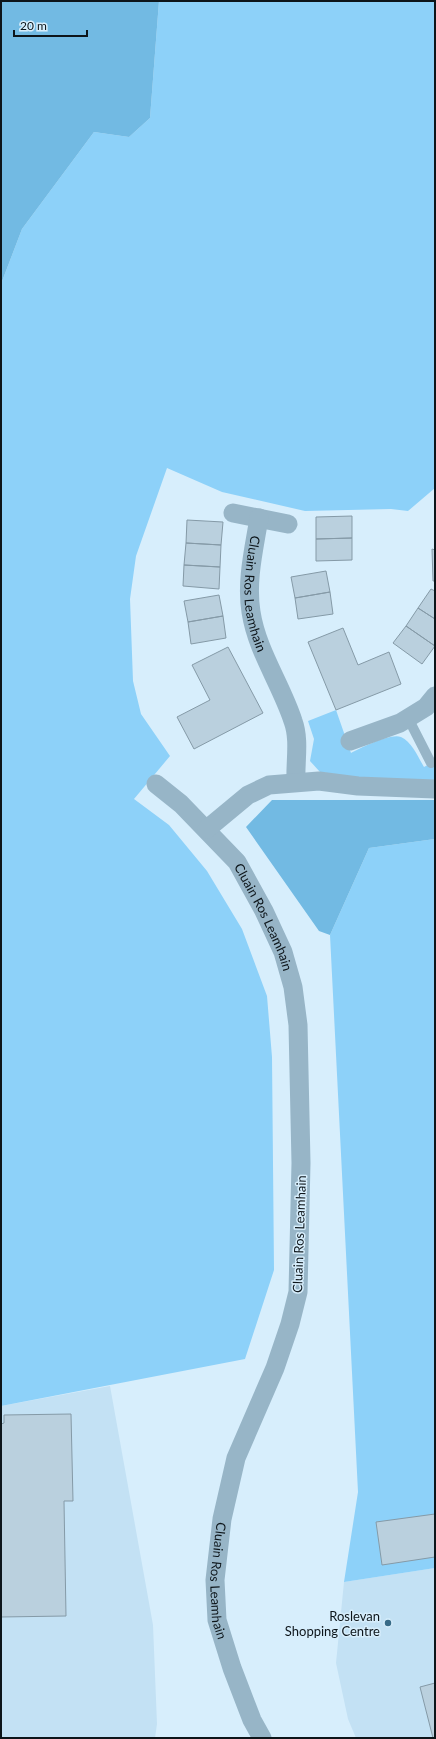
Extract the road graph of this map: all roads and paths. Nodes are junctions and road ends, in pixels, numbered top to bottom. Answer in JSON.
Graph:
{"nodes":[{"id":1,"x":233,"y":513,"type":"dead end"},
{"id":2,"x":259,"y":518,"type":"junction"},
{"id":3,"x":288,"y":524,"type":"dead end"},
{"id":4,"x":435,"y":696,"type":"edge"},
{"id":5,"x":408,"y":718,"type":"junction"},
{"id":6,"x":350,"y":741,"type":"dead end"},
{"id":7,"x":431,"y":763,"type":"dead end"},
{"id":8,"x":296,"y":782,"type":"junction"},
{"id":9,"x":156,"y":784,"type":"dead end"},
{"id":10,"x":435,"y":789,"type":"edge"},
{"id":11,"x":207,"y":830,"type":"junction"},
{"id":12,"x":262,"y":1738,"type":"edge"}],
"edges":[{"from":1,"to":2,"type":"street","name":"Cluain Ros Leamhain"},
{"from":2,"to":3,"type":"street","name":"Cluain Ros Leamhain"},
{"from":2,"to":8,"type":"street","name":"Cluain Ros Leamhain"},
{"from":4,"to":5,"type":"street"},
{"from":5,"to":6,"type":"street"},
{"from":5,"to":7,"type":"lane"},
{"from":8,"to":10,"type":"street"},
{"from":8,"to":11,"type":"street"},
{"from":9,"to":11,"type":"street","name":"Cluain Ros Leamhain"},
{"from":11,"to":12,"type":"street","name":"Cluain Ros Leamhain"}]}
